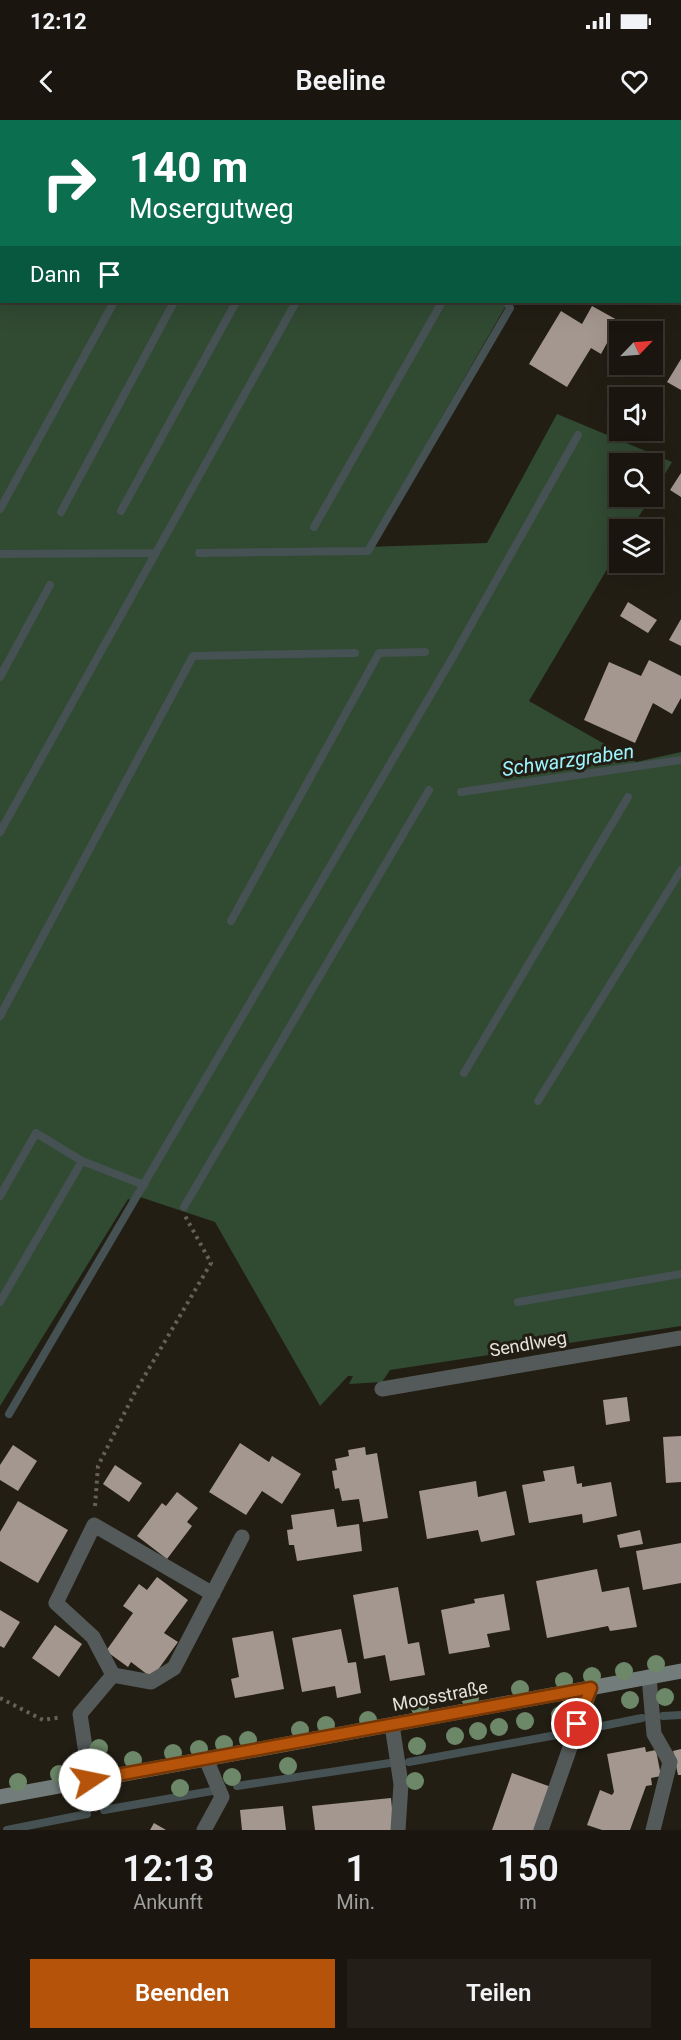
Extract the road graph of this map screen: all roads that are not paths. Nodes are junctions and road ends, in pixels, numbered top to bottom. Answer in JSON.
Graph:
{"nodes":[{"id":1,"x":681,"y":1338,"type":"edge"},
{"id":2,"x":382,"y":1389,"type":"dead end"},
{"id":3,"x":242,"y":1537,"type":"dead end"},
{"id":4,"x":213,"y":1594,"type":"junction"},
{"id":5,"x":681,"y":1671,"type":"edge"},
{"id":6,"x":113,"y":1675,"type":"junction"},
{"id":7,"x":649,"y":1677,"type":"junction"},
{"id":8,"x":591,"y":1688,"type":"junction"},
{"id":9,"x":392,"y":1725,"type":"junction"},
{"id":10,"x":206,"y":1759,"type":"junction"},
{"id":11,"x":90,"y":1780,"type":"junction"},
{"id":12,"x":0,"y":1797,"type":"edge"},
{"id":13,"x":204,"y":1830,"type":"edge"},
{"id":14,"x":398,"y":1830,"type":"edge"},
{"id":15,"x":541,"y":1830,"type":"edge"},
{"id":16,"x":653,"y":1830,"type":"edge"}],
"edges":[{"from":1,"to":2,"type":"street","name":"Sendlweg"},
{"from":3,"to":4,"type":"street"},
{"from":4,"to":6,"type":"street"},
{"from":4,"to":6,"type":"street"},
{"from":5,"to":7,"type":"street","name":"Moosstraße"},
{"from":6,"to":11,"type":"street"},
{"from":7,"to":8,"type":"street","name":"Moosstraße"},
{"from":7,"to":16,"type":"street"},
{"from":8,"to":9,"type":"street","name":"Moosstraße"},
{"from":8,"to":15,"type":"street"},
{"from":9,"to":10,"type":"street","name":"Moosstraße"},
{"from":9,"to":14,"type":"street"},
{"from":10,"to":11,"type":"street","name":"Moosstraße"},
{"from":10,"to":13,"type":"street"},
{"from":11,"to":12,"type":"street","name":"Moosstraße"}]}
